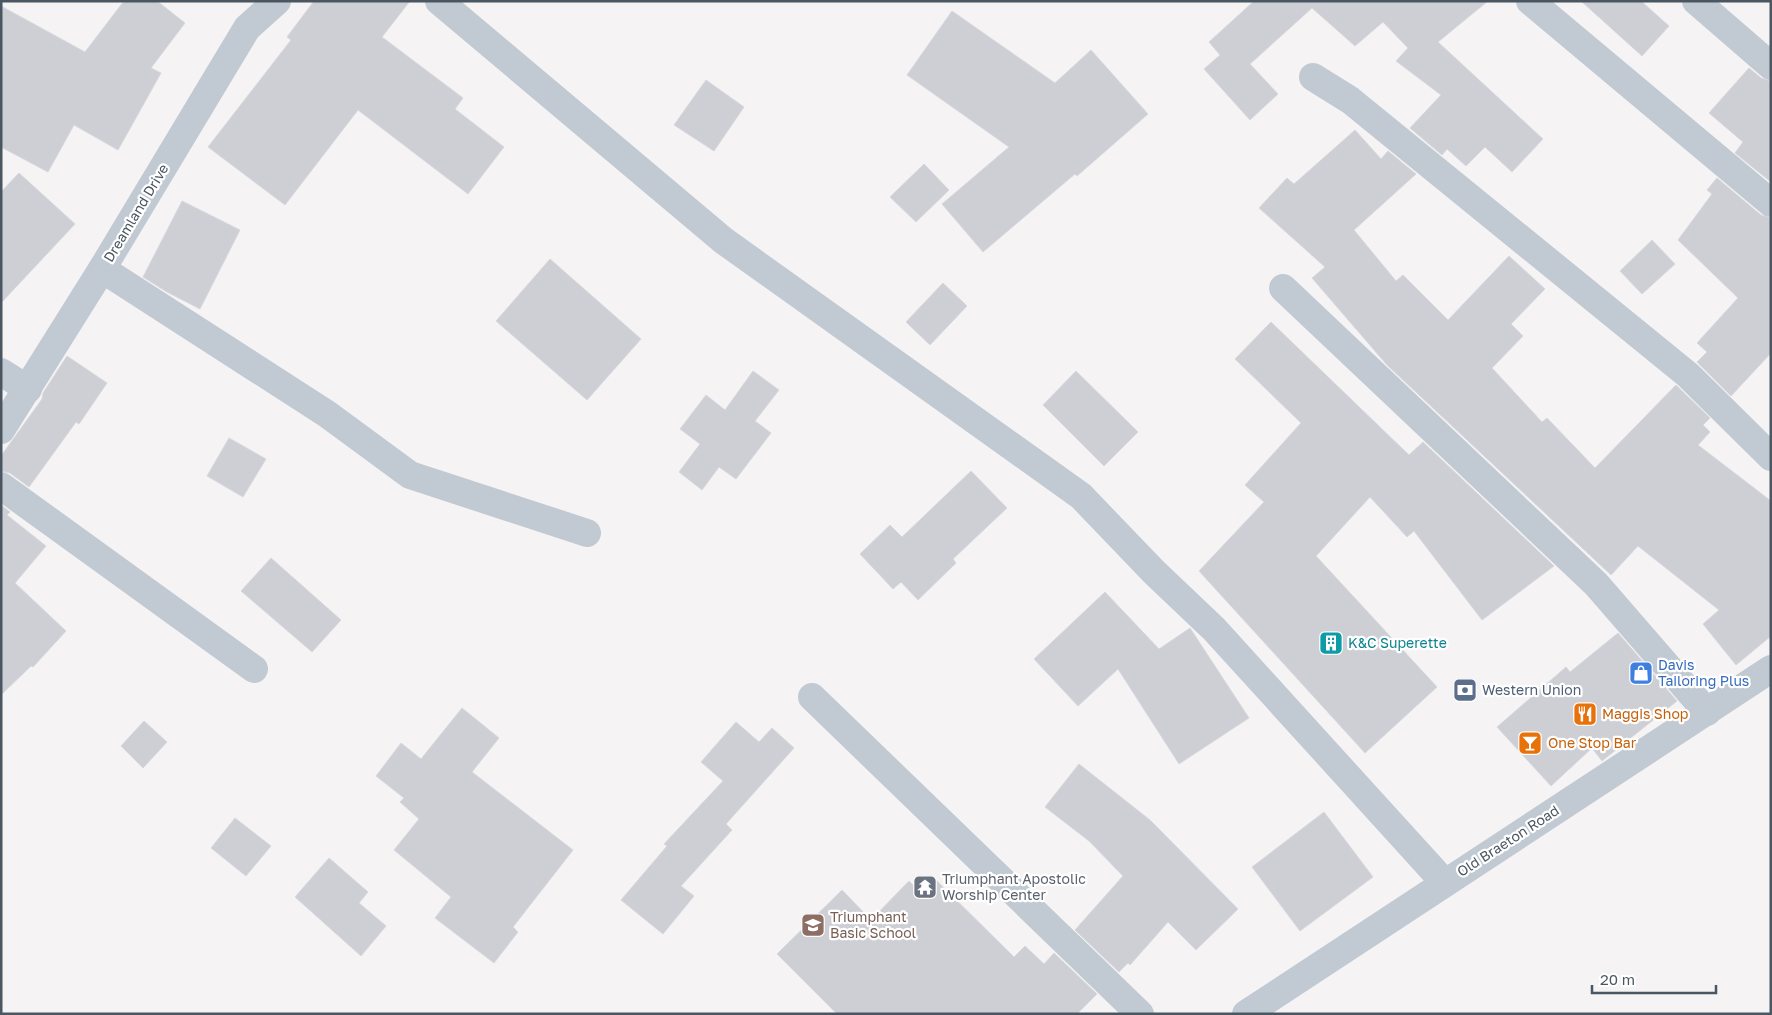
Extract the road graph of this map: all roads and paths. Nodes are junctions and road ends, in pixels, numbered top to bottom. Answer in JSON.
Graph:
{"nodes":[{"id":1,"x":277,"y":1,"type":"edge"},
{"id":2,"x":439,"y":1,"type":"edge"},
{"id":3,"x":1530,"y":1,"type":"edge"},
{"id":4,"x":1696,"y":1,"type":"edge"},
{"id":5,"x":1771,"y":66,"type":"edge"},
{"id":6,"x":1313,"y":77,"type":"dead end"},
{"id":7,"x":1771,"y":203,"type":"edge"},
{"id":8,"x":102,"y":269,"type":"junction"},
{"id":9,"x":1283,"y":288,"type":"dead end"},
{"id":10,"x":1,"y":372,"type":"edge"},
{"id":11,"x":28,"y":389,"type":"junction"},
{"id":12,"x":1,"y":430,"type":"edge"},
{"id":13,"x":1771,"y":457,"type":"edge"},
{"id":14,"x":1,"y":486,"type":"edge"},
{"id":15,"x":587,"y":533,"type":"dead end"},
{"id":16,"x":1771,"y":669,"type":"edge"},
{"id":17,"x":254,"y":670,"type":"dead end"},
{"id":18,"x":812,"y":697,"type":"dead end"},
{"id":19,"x":1707,"y":712,"type":"junction"},
{"id":20,"x":1444,"y":882,"type":"junction"},
{"id":21,"x":1140,"y":1014,"type":"edge"},
{"id":22,"x":1246,"y":1014,"type":"edge"}],
"edges":[{"from":1,"to":8,"type":"street","name":"Dreamland Drive"},
{"from":2,"to":20,"type":"street"},
{"from":3,"to":7,"type":"street"},
{"from":4,"to":5,"type":"street"},
{"from":6,"to":13,"type":"street"},
{"from":8,"to":11,"type":"street","name":"Dreamland Drive"},
{"from":8,"to":15,"type":"street"},
{"from":9,"to":19,"type":"street"},
{"from":10,"to":11,"type":"street"},
{"from":11,"to":12,"type":"street","name":"Dreamland Drive"},
{"from":14,"to":17,"type":"street"},
{"from":16,"to":19,"type":"street","name":"Old Braeton Road"},
{"from":18,"to":21,"type":"street"},
{"from":19,"to":20,"type":"street","name":"Old Braeton Road"},
{"from":20,"to":22,"type":"street","name":"Old Braeton Road"}]}
